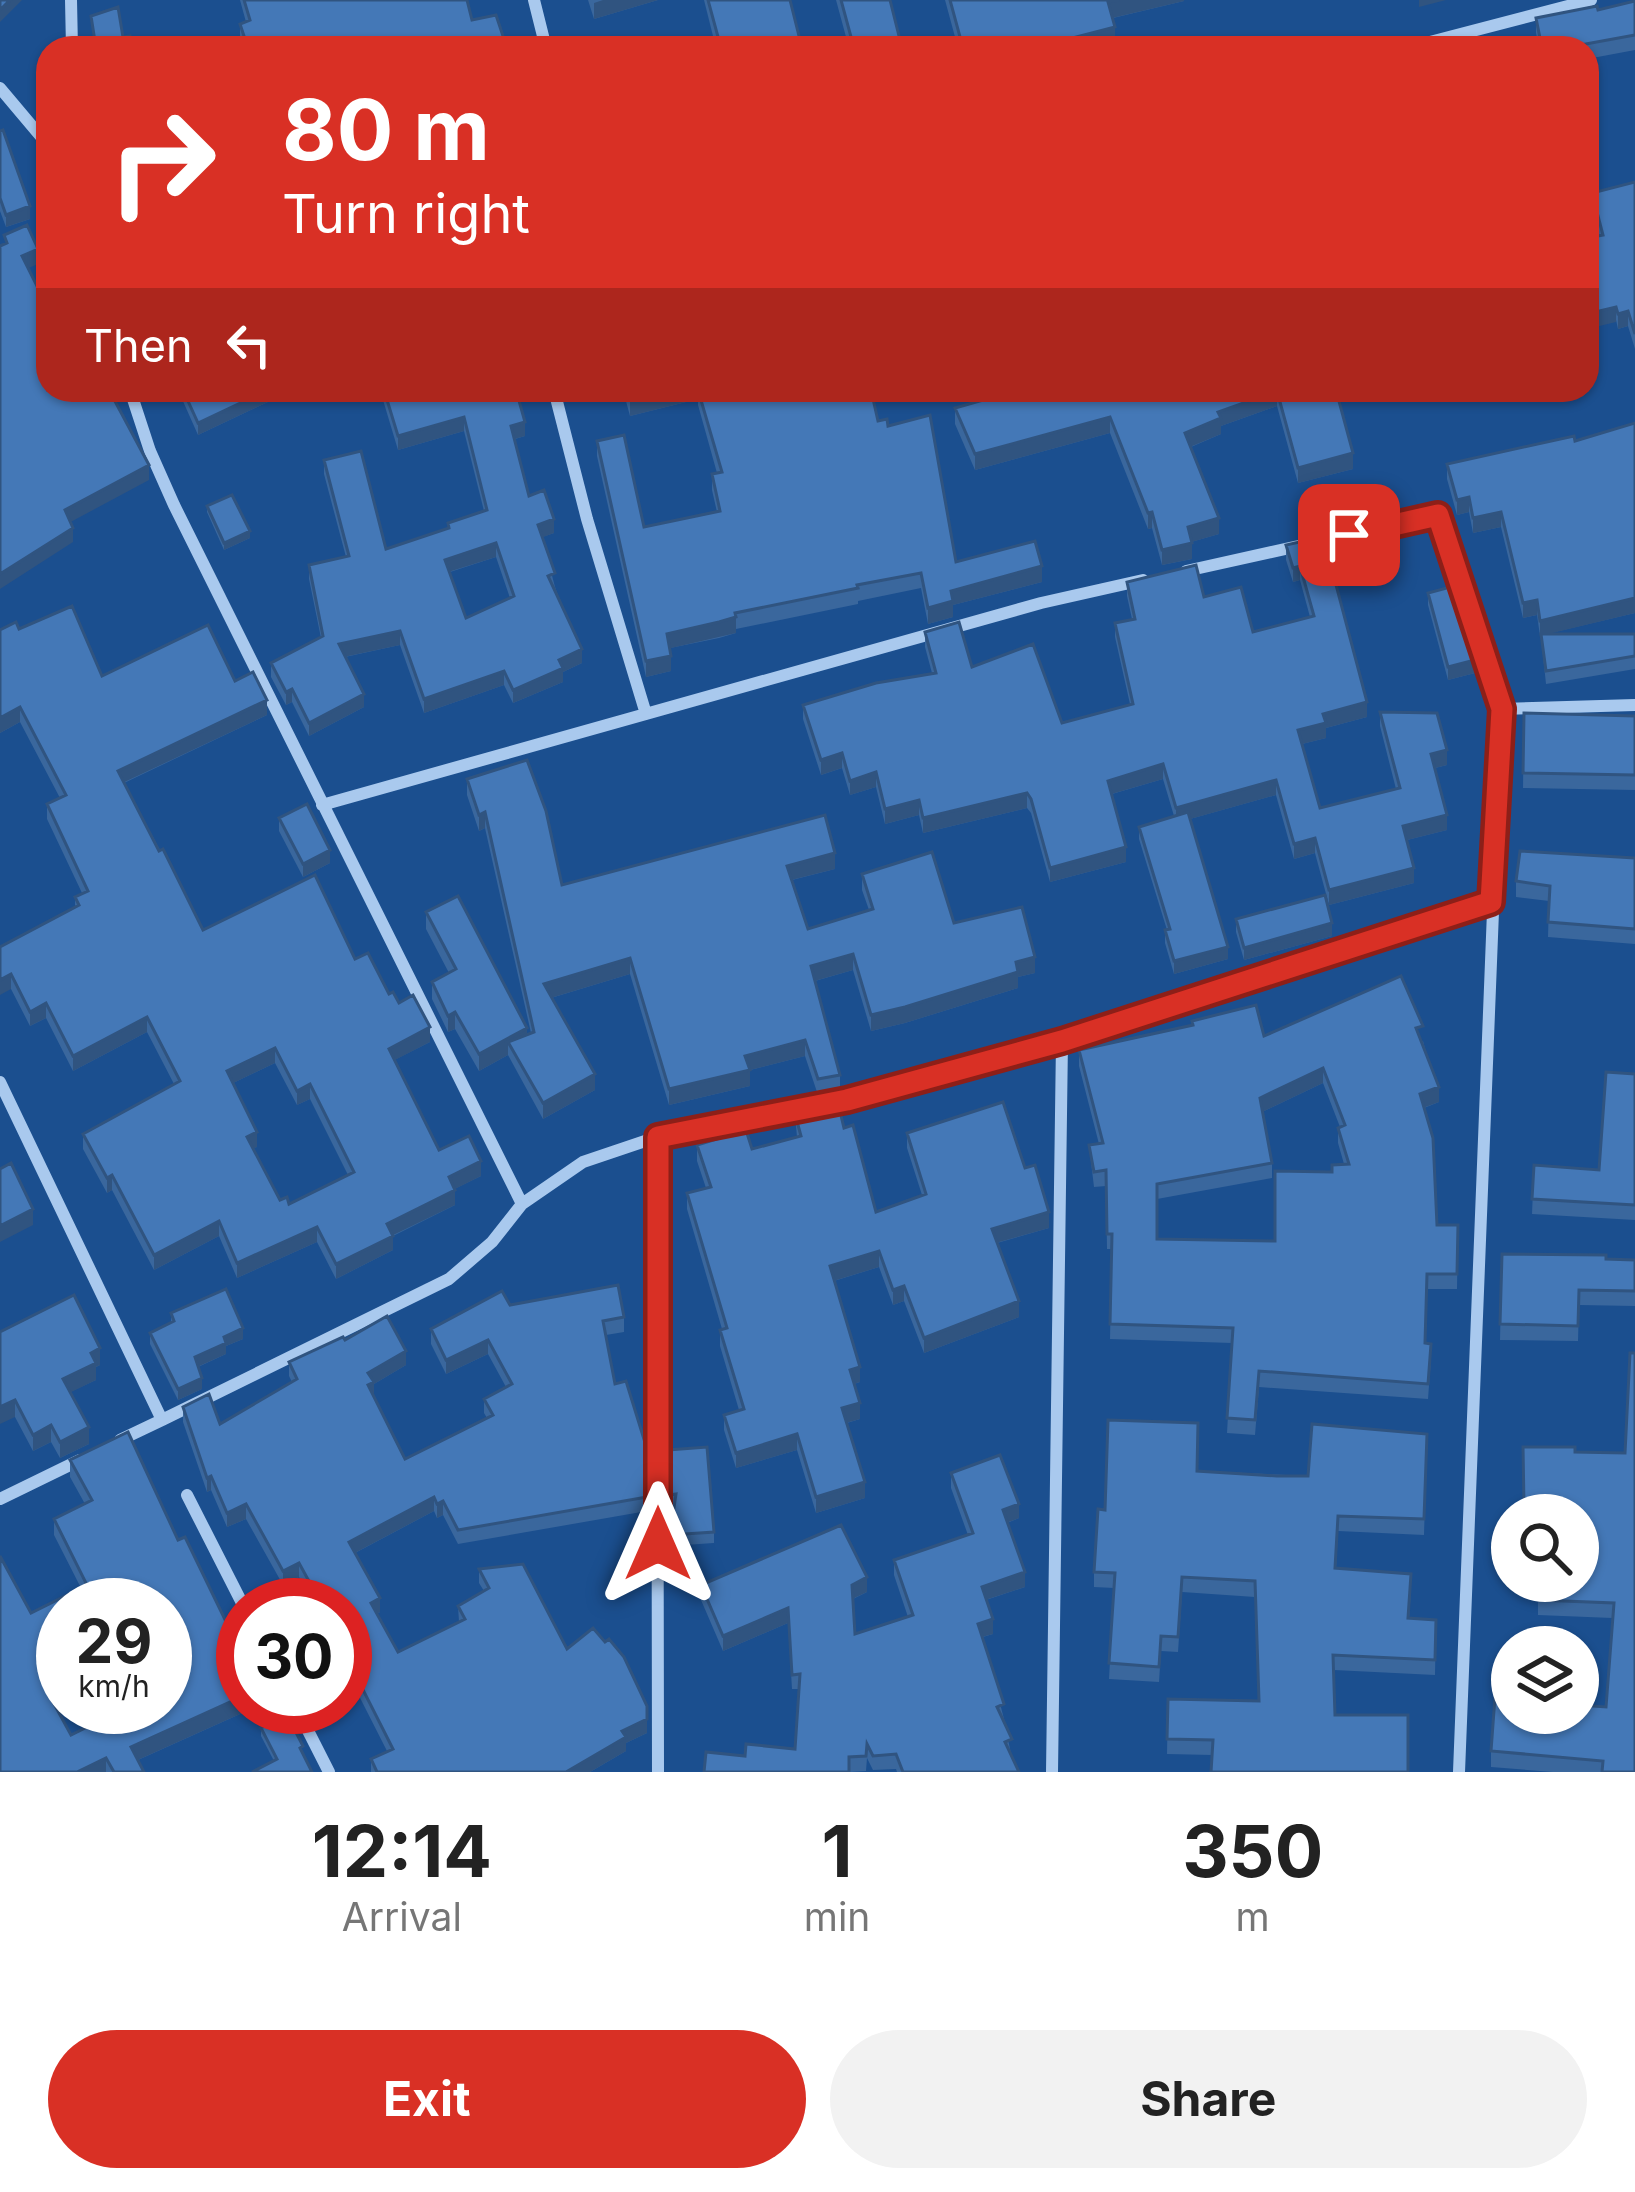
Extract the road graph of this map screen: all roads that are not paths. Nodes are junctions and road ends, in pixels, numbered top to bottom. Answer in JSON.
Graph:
{"nodes":[{"id":1,"x":71,"y":0,"type":"edge"},
{"id":2,"x":534,"y":0,"type":"edge"},
{"id":3,"x":1592,"y":0,"type":"edge"},
{"id":4,"x":72,"y":36,"type":"edge"},
{"id":5,"x":543,"y":36,"type":"edge"},
{"id":6,"x":1453,"y":36,"type":"edge"},
{"id":7,"x":0,"y":88,"type":"edge"},
{"id":8,"x":36,"y":131,"type":"edge"},
{"id":9,"x":134,"y":402,"type":"edge"},
{"id":10,"x":557,"y":402,"type":"edge"},
{"id":11,"x":1181,"y":572,"type":"edge"},
{"id":12,"x":1157,"y":577,"type":"edge"},
{"id":13,"x":1635,"y":705,"type":"edge"},
{"id":14,"x":1502,"y":709,"type":"junction"},
{"id":15,"x":646,"y":714,"type":"junction"},
{"id":16,"x":322,"y":805,"type":"junction"},
{"id":17,"x":1491,"y":902,"type":"junction"},
{"id":18,"x":1062,"y":1041,"type":"junction"},
{"id":19,"x":0,"y":1082,"type":"edge"},
{"id":20,"x":658,"y":1137,"type":"junction"},
{"id":21,"x":522,"y":1204,"type":"junction"},
{"id":22,"x":162,"y":1420,"type":"junction"},
{"id":23,"x":187,"y":1496,"type":"dead end"},
{"id":24,"x":0,"y":1499,"type":"edge"},
{"id":25,"x":229,"y":1578,"type":"edge"},
{"id":26,"x":310,"y":1734,"type":"edge"},
{"id":27,"x":656,"y":1771,"type":"edge"},
{"id":28,"x":329,"y":1772,"type":"edge"},
{"id":29,"x":1052,"y":1772,"type":"edge"},
{"id":30,"x":1459,"y":1772,"type":"edge"}],
"edges":[{"from":1,"to":4,"type":"street"},
{"from":2,"to":5,"type":"street"},
{"from":3,"to":6,"type":"street"},
{"from":7,"to":8,"type":"street"},
{"from":9,"to":16,"type":"street"},
{"from":10,"to":15,"type":"street"},
{"from":11,"to":14,"type":"street"},
{"from":12,"to":15,"type":"street"},
{"from":13,"to":14,"type":"street"},
{"from":14,"to":17,"type":"street"},
{"from":15,"to":16,"type":"street"},
{"from":16,"to":21,"type":"street"},
{"from":17,"to":18,"type":"street"},
{"from":17,"to":30,"type":"street"},
{"from":18,"to":20,"type":"street"},
{"from":18,"to":29,"type":"street"},
{"from":19,"to":22,"type":"street"},
{"from":20,"to":21,"type":"street"},
{"from":20,"to":27,"type":"street"},
{"from":21,"to":22,"type":"street"},
{"from":22,"to":24,"type":"street"},
{"from":23,"to":25,"type":"street"},
{"from":26,"to":28,"type":"street"}]}
